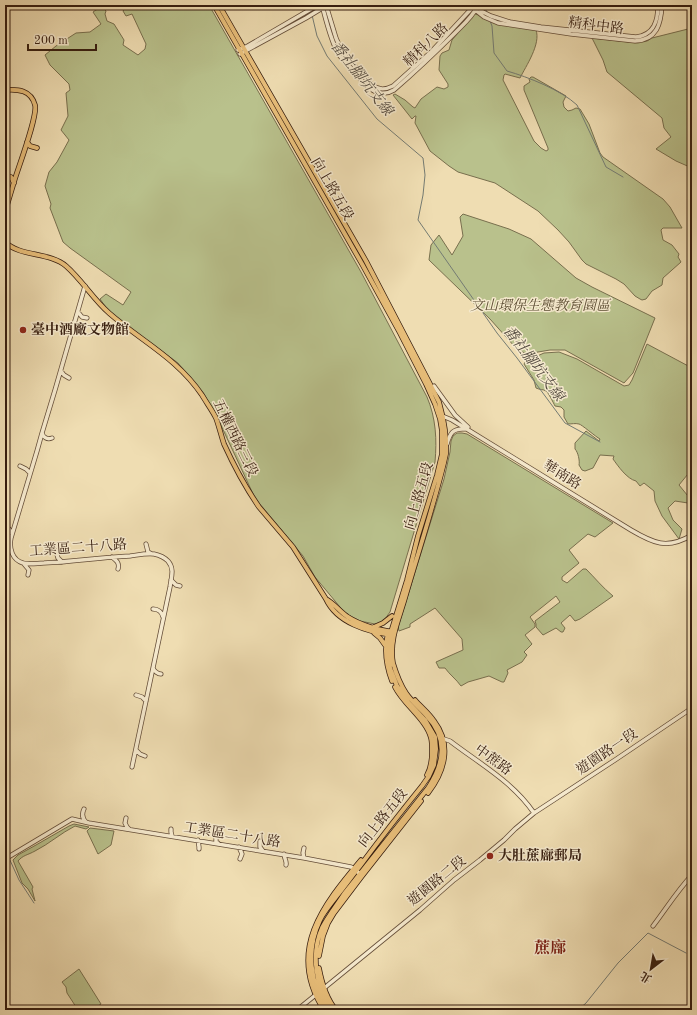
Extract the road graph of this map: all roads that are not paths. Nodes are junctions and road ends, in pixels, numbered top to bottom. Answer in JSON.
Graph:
{"nodes":[{"id":1,"x":214,"y":5,"type":"edge"},
{"id":2,"x":219,"y":5,"type":"edge"},
{"id":3,"x":318,"y":5,"type":"edge"},
{"id":4,"x":658,"y":5,"type":"edge"},
{"id":5,"x":662,"y":5,"type":"edge"},
{"id":6,"x":325,"y":6,"type":"edge"},
{"id":7,"x":473,"y":7,"type":"edge"},
{"id":8,"x":660,"y":12,"type":"junction"},
{"id":9,"x":276,"y":32,"type":"junction"},
{"id":10,"x":241,"y":51,"type":"junction"},
{"id":11,"x":5,"y":90,"type":"edge"},
{"id":12,"x":27,"y":142,"type":"junction"},
{"id":13,"x":37,"y":148,"type":"dead end"},
{"id":14,"x":5,"y":175,"type":"edge"},
{"id":15,"x":14,"y":182,"type":"junction"},
{"id":16,"x":5,"y":212,"type":"edge"},
{"id":17,"x":5,"y":242,"type":"edge"},
{"id":18,"x":85,"y":286,"type":"junction"},
{"id":19,"x":78,"y":312,"type":"junction"},
{"id":20,"x":87,"y":318,"type":"dead end"},
{"id":21,"x":61,"y":372,"type":"junction"},
{"id":22,"x":69,"y":378,"type":"dead end"},
{"id":23,"x":434,"y":386,"type":"dead end"},
{"id":24,"x":438,"y":414,"type":"junction"},
{"id":25,"x":443,"y":416,"type":"junction"},
{"id":26,"x":466,"y":429,"type":"junction"},
{"id":27,"x":42,"y":433,"type":"junction"},
{"id":28,"x":478,"y":436,"type":"junction"},
{"id":29,"x":52,"y":438,"type":"dead end"},
{"id":30,"x":447,"y":444,"type":"dead end"},
{"id":31,"x":20,"y":466,"type":"dead end"},
{"id":32,"x":30,"y":473,"type":"junction"},
{"id":33,"x":5,"y":527,"type":"edge"},
{"id":34,"x":12,"y":534,"type":"junction"},
{"id":35,"x":691,"y":536,"type":"edge"},
{"id":36,"x":146,"y":544,"type":"dead end"},
{"id":37,"x":56,"y":551,"type":"dead end"},
{"id":38,"x":153,"y":554,"type":"junction"},
{"id":39,"x":112,"y":557,"type":"junction"},
{"id":40,"x":62,"y":562,"type":"junction"},
{"id":41,"x":24,"y":564,"type":"junction"},
{"id":42,"x":118,"y":570,"type":"dead end"},
{"id":43,"x":28,"y":575,"type":"dead end"},
{"id":44,"x":171,"y":580,"type":"junction"},
{"id":45,"x":180,"y":586,"type":"dead end"},
{"id":46,"x":153,"y":609,"type":"dead end"},
{"id":47,"x":392,"y":616,"type":"dead end"},
{"id":48,"x":163,"y":618,"type":"junction"},
{"id":49,"x":372,"y":630,"type":"junction"},
{"id":50,"x":392,"y":634,"type":"junction"},
{"id":51,"x":386,"y":646,"type":"junction"},
{"id":52,"x":153,"y":668,"type":"junction"},
{"id":53,"x":161,"y":674,"type":"dead end"},
{"id":54,"x":136,"y":695,"type":"dead end"},
{"id":55,"x":146,"y":701,"type":"junction"},
{"id":56,"x":692,"y":708,"type":"edge"},
{"id":57,"x":437,"y":738,"type":"junction"},
{"id":58,"x":450,"y":741,"type":"junction"},
{"id":59,"x":444,"y":745,"type":"junction"},
{"id":60,"x":136,"y":750,"type":"junction"},
{"id":61,"x":145,"y":756,"type":"dead end"},
{"id":62,"x":132,"y":767,"type":"dead end"},
{"id":63,"x":84,"y":809,"type":"dead end"},
{"id":64,"x":534,"y":814,"type":"junction"},
{"id":65,"x":126,"y":818,"type":"dead end"},
{"id":66,"x":89,"y":823,"type":"junction"},
{"id":67,"x":130,"y":829,"type":"junction"},
{"id":68,"x":171,"y":829,"type":"dead end"},
{"id":69,"x":216,"y":835,"type":"dead end"},
{"id":70,"x":173,"y":836,"type":"junction"},
{"id":71,"x":198,"y":840,"type":"junction"},
{"id":72,"x":260,"y":841,"type":"dead end"},
{"id":73,"x":218,"y":843,"type":"junction"},
{"id":74,"x":239,"y":847,"type":"junction"},
{"id":75,"x":304,"y":848,"type":"dead end"},
{"id":76,"x":199,"y":849,"type":"dead end"},
{"id":77,"x":263,"y":851,"type":"junction"},
{"id":78,"x":284,"y":854,"type":"junction"},
{"id":79,"x":304,"y":858,"type":"junction"},
{"id":80,"x":5,"y":859,"type":"edge"},
{"id":81,"x":240,"y":859,"type":"dead end"},
{"id":82,"x":286,"y":865,"type":"dead end"},
{"id":83,"x":358,"y":872,"type":"junction"},
{"id":84,"x":692,"y":875,"type":"edge"},
{"id":85,"x":653,"y":926,"type":"dead end"},
{"id":86,"x":320,"y":992,"type":"junction"},
{"id":87,"x":297,"y":1010,"type":"edge"},
{"id":88,"x":324,"y":1010,"type":"edge"},
{"id":89,"x":329,"y":1010,"type":"edge"},
{"id":90,"x":332,"y":1010,"type":"edge"},
{"id":91,"x":336,"y":1010,"type":"edge"}],
"edges":[{"from":1,"to":10,"type":"main road","name":"向上路五段"},
{"from":2,"to":10,"type":"main road","name":"向上路五段"},
{"from":3,"to":9,"type":"street"},
{"from":4,"to":8,"type":"street"},
{"from":5,"to":8,"type":"street"},
{"from":6,"to":7,"type":"street","name":"精科八路"},
{"from":6,"to":9,"type":"street"},
{"from":7,"to":8,"type":"street","name":"精科中路"},
{"from":7,"to":8,"type":"street","name":"精科中路"},
{"from":9,"to":10,"type":"street"},
{"from":10,"to":24,"type":"main road","name":"向上路五段"},
{"from":10,"to":25,"type":"main road","name":"向上路五段"},
{"from":11,"to":12,"type":"main road"},
{"from":12,"to":13,"type":"main road"},
{"from":12,"to":15,"type":"main road"},
{"from":14,"to":15,"type":"main road"},
{"from":15,"to":16,"type":"main road"},
{"from":17,"to":18,"type":"main road","name":"五權西路三段"},
{"from":18,"to":19,"type":"street","name":"工業區二十八路"},
{"from":18,"to":49,"type":"main road","name":"五權西路三段"},
{"from":19,"to":20,"type":"street"},
{"from":19,"to":21,"type":"street","name":"工業區二十八路"},
{"from":21,"to":22,"type":"street"},
{"from":21,"to":27,"type":"street","name":"工業區二十八路"},
{"from":23,"to":28,"type":"street"},
{"from":24,"to":25,"type":"street","name":"華南路"},
{"from":24,"to":50,"type":"main road","name":"向上路五段"},
{"from":25,"to":26,"type":"street","name":"華南路"},
{"from":25,"to":50,"type":"main road","name":"向上路五段"},
{"from":26,"to":28,"type":"street","name":"華南路"},
{"from":26,"to":30,"type":"street"},
{"from":27,"to":29,"type":"street"},
{"from":27,"to":32,"type":"street","name":"工業區二十八路"},
{"from":28,"to":35,"type":"street","name":"華南路"},
{"from":31,"to":32,"type":"street"},
{"from":32,"to":34,"type":"street","name":"工業區二十八路"},
{"from":33,"to":34,"type":"street"},
{"from":34,"to":41,"type":"street","name":"工業區二十八路"},
{"from":36,"to":38,"type":"street"},
{"from":37,"to":40,"type":"street"},
{"from":38,"to":39,"type":"street","name":"工業區二十八路"},
{"from":38,"to":44,"type":"street"},
{"from":39,"to":40,"type":"street","name":"工業區二十八路"},
{"from":39,"to":42,"type":"street"},
{"from":40,"to":41,"type":"street","name":"工業區二十八路"},
{"from":41,"to":43,"type":"street"},
{"from":44,"to":45,"type":"street"},
{"from":44,"to":48,"type":"street"},
{"from":46,"to":48,"type":"street"},
{"from":47,"to":49,"type":"main road"},
{"from":48,"to":52,"type":"street"},
{"from":49,"to":50,"type":"main road","name":"五權西路三段"},
{"from":49,"to":51,"type":"main road"},
{"from":50,"to":51,"type":"main road","name":"向上路五段"},
{"from":50,"to":57,"type":"main road","name":"向上路五段"},
{"from":51,"to":57,"type":"main road","name":"向上路五段"},
{"from":52,"to":53,"type":"street"},
{"from":52,"to":55,"type":"street"},
{"from":54,"to":55,"type":"street"},
{"from":55,"to":60,"type":"street"},
{"from":56,"to":64,"type":"street","name":"遊園路一段"},
{"from":57,"to":58,"type":"street","name":"中蔗路"},
{"from":57,"to":59,"type":"main road","name":"向上路五段"},
{"from":57,"to":83,"type":"main road","name":"向上路五段"},
{"from":57,"to":83,"type":"main road","name":"向上路五段"},
{"from":58,"to":59,"type":"street"},
{"from":58,"to":64,"type":"street","name":"中蔗路"},
{"from":59,"to":83,"type":"main road","name":"向上路五段"},
{"from":60,"to":61,"type":"street"},
{"from":60,"to":62,"type":"street"},
{"from":63,"to":66,"type":"street"},
{"from":64,"to":86,"type":"street","name":"遊園路二段"},
{"from":65,"to":67,"type":"street"},
{"from":66,"to":67,"type":"street","name":"工業區二十八路"},
{"from":66,"to":80,"type":"street","name":"工業區二十八路"},
{"from":67,"to":70,"type":"street","name":"工業區二十八路"},
{"from":68,"to":70,"type":"street"},
{"from":69,"to":73,"type":"street"},
{"from":70,"to":71,"type":"street","name":"工業區二十八路"},
{"from":71,"to":73,"type":"street","name":"工業區二十八路"},
{"from":71,"to":76,"type":"street"},
{"from":72,"to":77,"type":"street"},
{"from":73,"to":74,"type":"street","name":"工業區二十八路"},
{"from":74,"to":77,"type":"street","name":"工業區二十八路"},
{"from":74,"to":81,"type":"street"},
{"from":75,"to":79,"type":"street"},
{"from":77,"to":78,"type":"street","name":"工業區二十八路"},
{"from":78,"to":79,"type":"street","name":"工業區二十八路"},
{"from":78,"to":82,"type":"street"},
{"from":79,"to":83,"type":"street","name":"工業區二十八路"},
{"from":83,"to":86,"type":"main road","name":"向上路五段"},
{"from":83,"to":86,"type":"main road","name":"向上路五段"},
{"from":84,"to":85,"type":"street"},
{"from":86,"to":87,"type":"street","name":"遊園路二段"},
{"from":86,"to":88,"type":"main road"},
{"from":86,"to":89,"type":"main road"},
{"from":86,"to":90,"type":"main road"},
{"from":86,"to":91,"type":"main road"}]}
